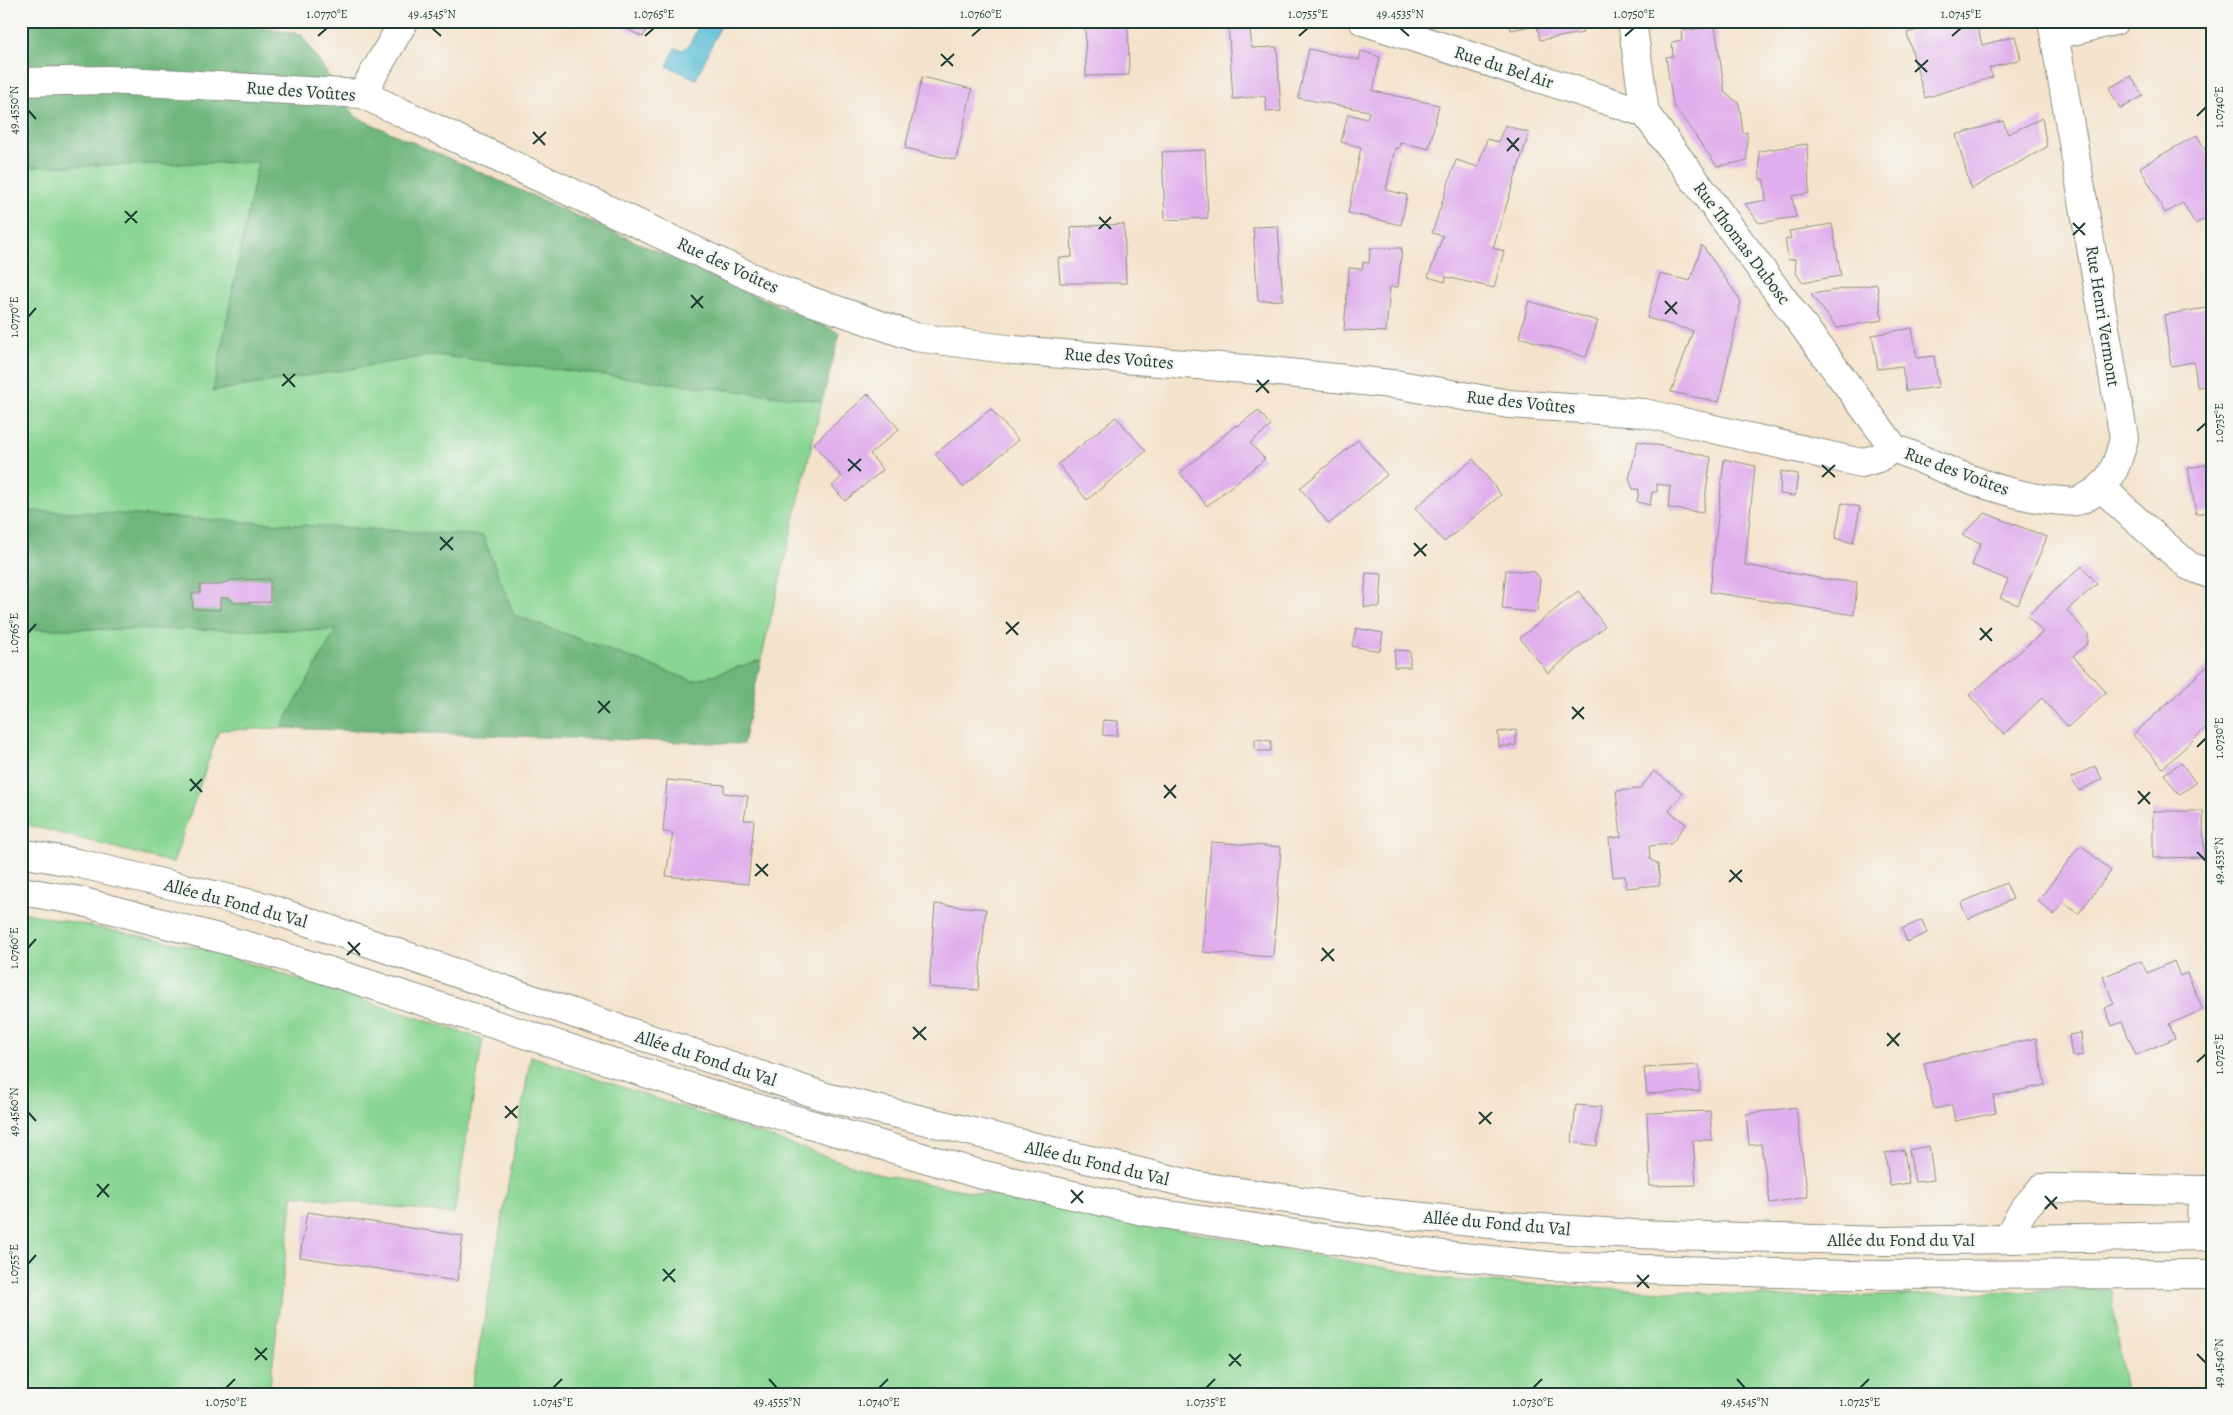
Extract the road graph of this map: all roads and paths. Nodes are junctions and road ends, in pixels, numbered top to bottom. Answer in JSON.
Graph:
{"nodes":[{"id":1,"x":404,"y":21,"type":"edge"},
{"id":2,"x":1363,"y":21,"type":"edge"},
{"id":3,"x":1632,"y":21,"type":"edge"},
{"id":4,"x":2115,"y":21,"type":"edge"},
{"id":5,"x":2054,"y":28,"type":"edge"},
{"id":6,"x":21,"y":82,"type":"edge"},
{"id":7,"x":362,"y":94,"type":"junction"},
{"id":8,"x":1645,"y":113,"type":"junction"},
{"id":9,"x":1894,"y":448,"type":"junction"},
{"id":10,"x":2102,"y":488,"type":"junction"},
{"id":11,"x":2212,"y":575,"type":"edge"},
{"id":12,"x":21,"y":853,"type":"edge"},
{"id":13,"x":21,"y":891,"type":"edge"},
{"id":14,"x":2207,"y":1190,"type":"edge"},
{"id":15,"x":2207,"y":1236,"type":"edge"},
{"id":16,"x":2007,"y":1240,"type":"junction"},
{"id":17,"x":2212,"y":1274,"type":"edge"}],
"edges":[{"from":1,"to":7,"type":"street"},
{"from":2,"to":8,"type":"street","name":"Rue du Bel Air"},
{"from":3,"to":8,"type":"street","name":"Rue Thomas Dubosc"},
{"from":4,"to":5,"type":"street"},
{"from":5,"to":10,"type":"street","name":"Rue Henri Vermont"},
{"from":6,"to":7,"type":"street","name":"Rue des Voûtes"},
{"from":7,"to":9,"type":"street","name":"Rue des Voûtes"},
{"from":8,"to":9,"type":"street","name":"Rue Thomas Dubosc"},
{"from":9,"to":10,"type":"street","name":"Rue des Voûtes"},
{"from":10,"to":11,"type":"street"},
{"from":12,"to":16,"type":"street","name":"Allée du Fond du Val"},
{"from":13,"to":17,"type":"street"},
{"from":14,"to":15,"type":"street"},
{"from":14,"to":16,"type":"street"},
{"from":15,"to":16,"type":"street","name":"Allée du Fond du Val"}]}
